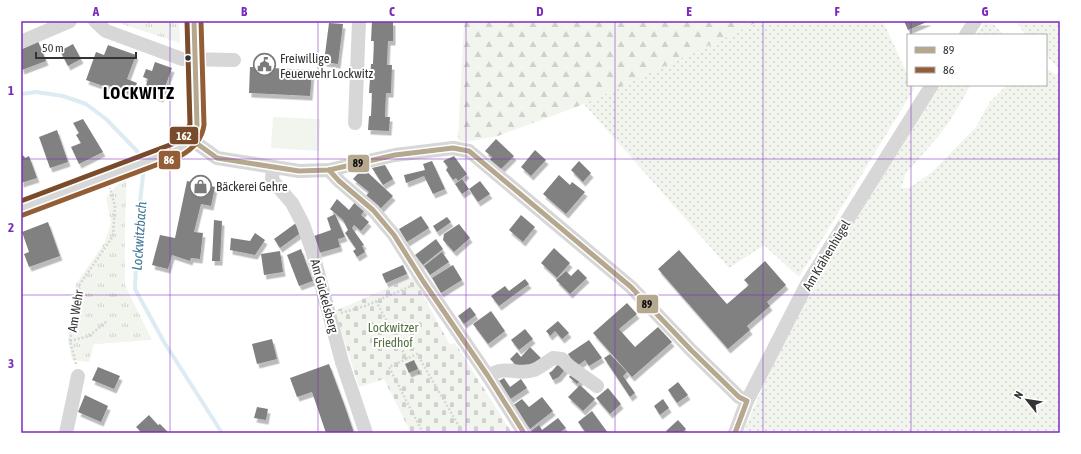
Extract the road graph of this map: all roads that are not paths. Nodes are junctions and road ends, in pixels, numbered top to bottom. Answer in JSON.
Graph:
{"nodes":[{"id":1,"x":70,"y":21,"type":"edge"},
{"id":2,"x":95,"y":21,"type":"edge"},
{"id":3,"x":194,"y":21,"type":"edge"},
{"id":4,"x":359,"y":21,"type":"edge"},
{"id":5,"x":975,"y":21,"type":"edge"},
{"id":6,"x":967,"y":34,"type":"edge"},
{"id":7,"x":21,"y":42,"type":"edge"},
{"id":8,"x":196,"y":58,"type":"junction"},
{"id":9,"x":234,"y":60,"type":"dead end"},
{"id":10,"x":931,"y":86,"type":"edge"},
{"id":11,"x":355,"y":123,"type":"dead end"},
{"id":12,"x":192,"y":140,"type":"junction"},
{"id":13,"x":273,"y":167,"type":"junction"},
{"id":14,"x":329,"y":170,"type":"junction"},
{"id":15,"x":21,"y":208,"type":"edge"},
{"id":16,"x":78,"y":376,"type":"road end"},
{"id":17,"x":488,"y":376,"type":"junction"},
{"id":18,"x":597,"y":386,"type":"dead end"},
{"id":19,"x":748,"y":401,"type":"junction"},
{"id":20,"x":66,"y":433,"type":"edge"},
{"id":21,"x":366,"y":433,"type":"edge"},
{"id":22,"x":524,"y":433,"type":"edge"},
{"id":23,"x":735,"y":433,"type":"edge"}],
"edges":[{"from":1,"to":7,"type":"street"},
{"from":2,"to":8,"type":"street"},
{"from":3,"to":8,"type":"street"},
{"from":4,"to":11,"type":"street"},
{"from":5,"to":6,"type":"street"},
{"from":8,"to":9,"type":"street"},
{"from":8,"to":12,"type":"street"},
{"from":10,"to":19,"type":"street","name":"Am Krähenhügel"},
{"from":12,"to":13,"type":"street"},
{"from":12,"to":15,"type":"street"},
{"from":13,"to":14,"type":"street"},
{"from":13,"to":21,"type":"street","name":"Am Gückelsberg"},
{"from":14,"to":17,"type":"street"},
{"from":14,"to":19,"type":"street"},
{"from":16,"to":20,"type":"street"},
{"from":17,"to":18,"type":"street"},
{"from":17,"to":22,"type":"street"},
{"from":19,"to":23,"type":"street","name":"Am Krähenhügel"}]}
